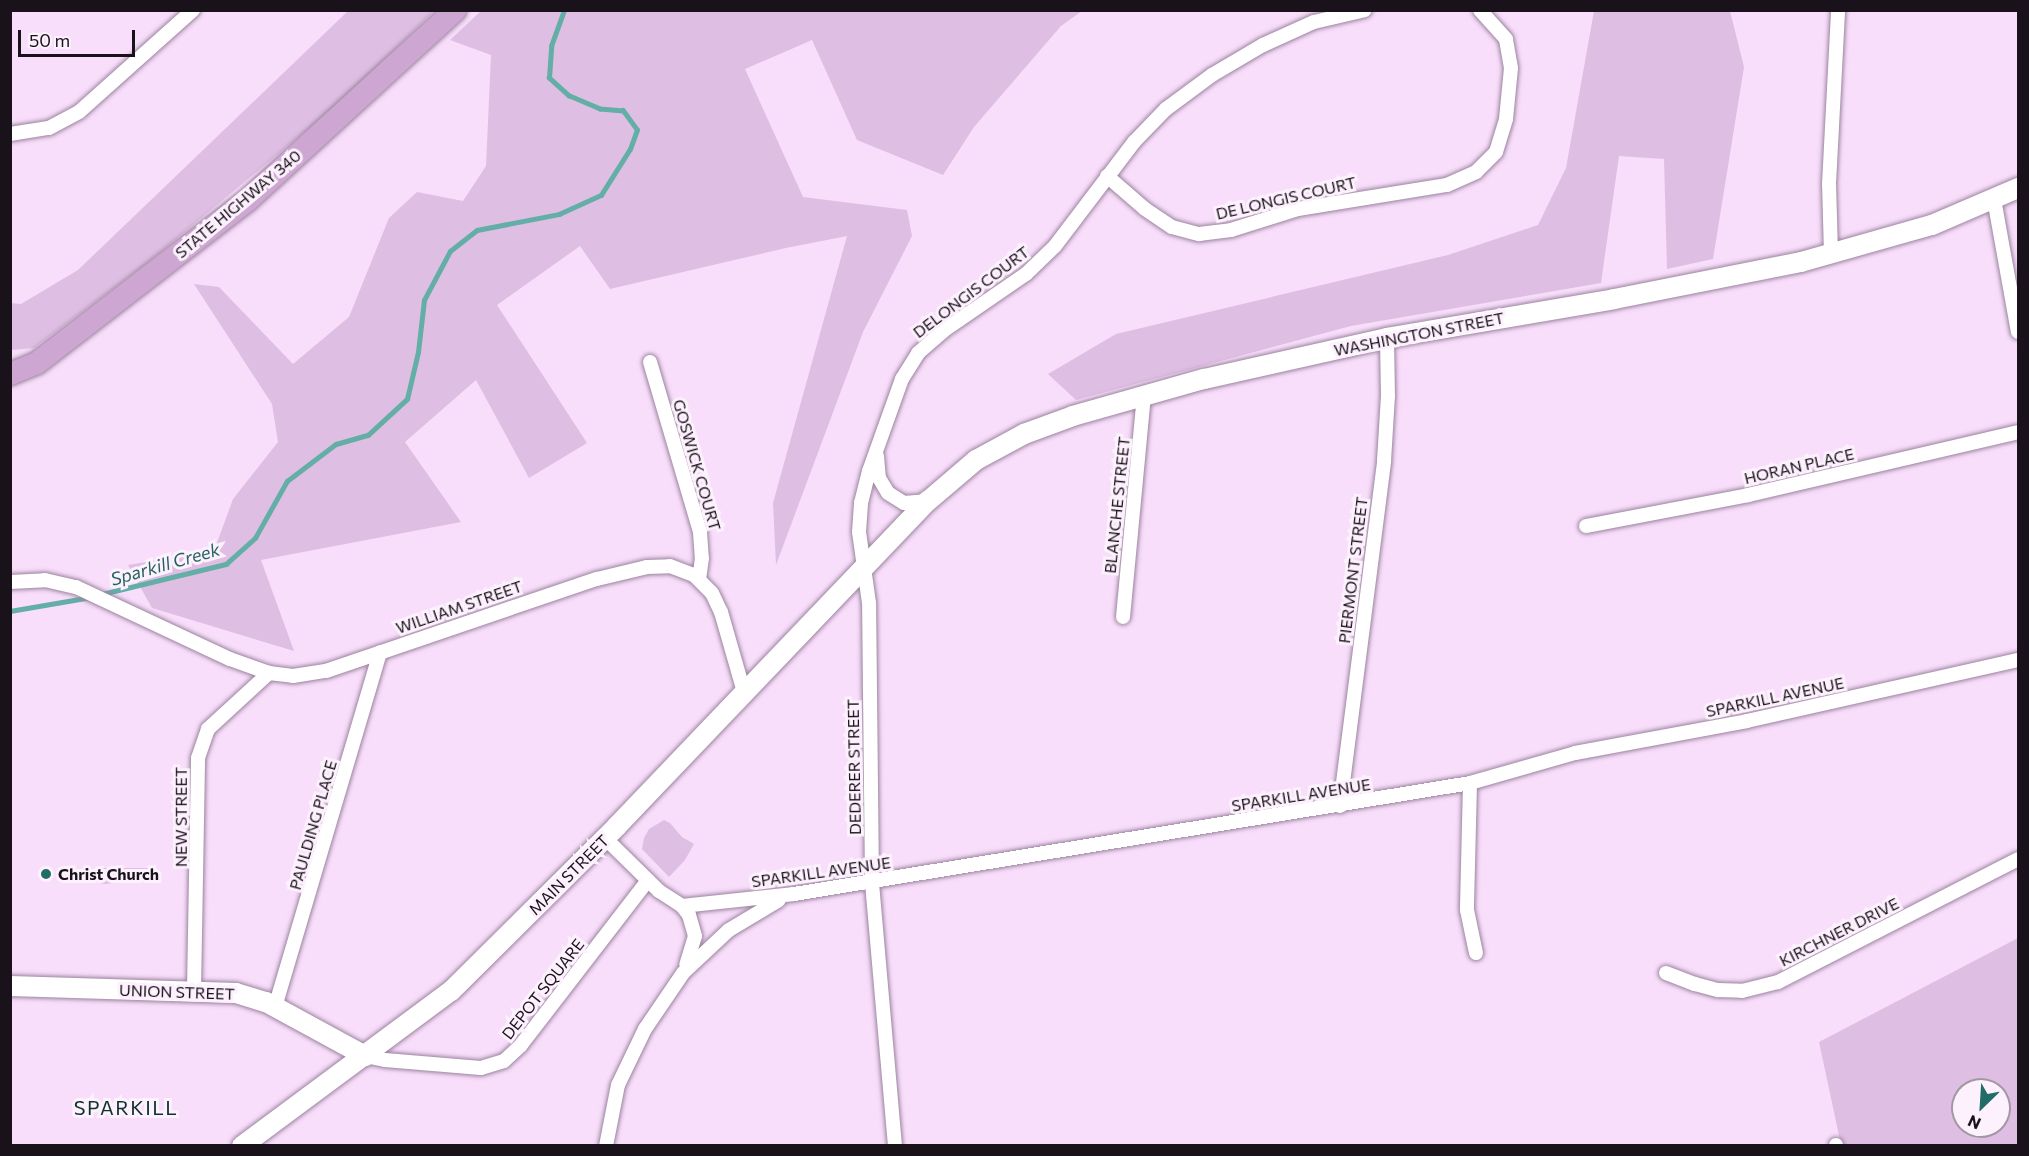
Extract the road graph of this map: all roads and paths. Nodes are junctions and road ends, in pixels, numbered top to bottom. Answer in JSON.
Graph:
{"nodes":[{"id":1,"x":193,"y":10,"type":"edge"},
{"id":2,"x":455,"y":10,"type":"edge"},
{"id":3,"x":1365,"y":10,"type":"edge"},
{"id":4,"x":1480,"y":10,"type":"edge"},
{"id":5,"x":1838,"y":10,"type":"edge"},
{"id":6,"x":10,"y":134,"type":"edge"},
{"id":7,"x":1107,"y":176,"type":"junction"},
{"id":8,"x":2019,"y":188,"type":"edge"},
{"id":9,"x":1994,"y":199,"type":"junction"},
{"id":10,"x":1831,"y":254,"type":"junction"},
{"id":11,"x":2019,"y":332,"type":"edge"},
{"id":12,"x":1387,"y":338,"type":"junction"},
{"id":13,"x":650,"y":362,"type":"dead end"},
{"id":14,"x":37,"y":363,"type":"junction"},
{"id":15,"x":10,"y":374,"type":"edge"},
{"id":16,"x":10,"y":384,"type":"edge"},
{"id":17,"x":1144,"y":396,"type":"junction"},
{"id":18,"x":2019,"y":432,"type":"edge"},
{"id":19,"x":876,"y":447,"type":"junction"},
{"id":20,"x":928,"y":501,"type":"junction"},
{"id":21,"x":1586,"y":526,"type":"dead end"},
{"id":22,"x":863,"y":567,"type":"junction"},
{"id":23,"x":699,"y":579,"type":"junction"},
{"id":24,"x":10,"y":582,"type":"edge"},
{"id":25,"x":1123,"y":617,"type":"dead end"},
{"id":26,"x":380,"y":652,"type":"junction"},
{"id":27,"x":2019,"y":660,"type":"edge"},
{"id":28,"x":269,"y":673,"type":"junction"},
{"id":29,"x":744,"y":692,"type":"junction"},
{"id":30,"x":1470,"y":783,"type":"junction"},
{"id":31,"x":1340,"y":806,"type":"junction"},
{"id":32,"x":605,"y":838,"type":"junction"},
{"id":33,"x":2019,"y":859,"type":"edge"},
{"id":34,"x":648,"y":880,"type":"junction"},
{"id":35,"x":872,"y":882,"type":"junction"},
{"id":36,"x":794,"y":894,"type":"junction"},
{"id":37,"x":682,"y":906,"type":"junction"},
{"id":38,"x":1476,"y":953,"type":"dead end"},
{"id":39,"x":683,"y":973,"type":"junction"},
{"id":40,"x":1666,"y":973,"type":"dead end"},
{"id":41,"x":10,"y":986,"type":"edge"},
{"id":42,"x":194,"y":991,"type":"junction"},
{"id":43,"x":275,"y":1007,"type":"junction"},
{"id":44,"x":365,"y":1056,"type":"junction"},
{"id":45,"x":242,"y":1146,"type":"edge"},
{"id":46,"x":606,"y":1146,"type":"edge"},
{"id":47,"x":895,"y":1146,"type":"edge"}],
"edges":[{"from":1,"to":6,"type":"street"},
{"from":2,"to":14,"type":"main road","name":"STATE HIGHWAY 340"},
{"from":3,"to":7,"type":"street"},
{"from":4,"to":7,"type":"street","name":"DE LONGIS COURT"},
{"from":5,"to":10,"type":"street"},
{"from":7,"to":19,"type":"street","name":"DELONGIS COURT"},
{"from":8,"to":9,"type":"main road","name":"WASHINGTON STREET"},
{"from":9,"to":10,"type":"main road","name":"WASHINGTON STREET"},
{"from":9,"to":11,"type":"street"},
{"from":10,"to":12,"type":"main road","name":"WASHINGTON STREET"},
{"from":12,"to":17,"type":"main road","name":"WASHINGTON STREET"},
{"from":12,"to":31,"type":"street","name":"PIERMONT STREET"},
{"from":13,"to":23,"type":"street","name":"GOSWICK COURT"},
{"from":14,"to":15,"type":"main road"},
{"from":14,"to":16,"type":"main road","name":"STATE HIGHWAY 340"},
{"from":17,"to":20,"type":"main road","name":"WASHINGTON STREET"},
{"from":17,"to":25,"type":"street","name":"BLANCHE STREET"},
{"from":18,"to":21,"type":"street","name":"HORAN PLACE"},
{"from":19,"to":20,"type":"street","name":"DELONGIS COURT"},
{"from":19,"to":22,"type":"street","name":"DELONGIS COURT"},
{"from":20,"to":22,"type":"main road","name":"WASHINGTON STREET"},
{"from":22,"to":29,"type":"main road","name":"MAIN STREET"},
{"from":22,"to":35,"type":"street","name":"DEDERER STREET"},
{"from":23,"to":26,"type":"street","name":"WILLIAM STREET"},
{"from":23,"to":29,"type":"street","name":"WILLIAM STREET"},
{"from":24,"to":28,"type":"street","name":"WILLIAM STREET"},
{"from":26,"to":28,"type":"street","name":"WILLIAM STREET"},
{"from":26,"to":43,"type":"street","name":"PAULDING PLACE"},
{"from":27,"to":30,"type":"street","name":"SPARKILL AVENUE"},
{"from":28,"to":42,"type":"street","name":"NEW STREET"},
{"from":29,"to":32,"type":"main road","name":"MAIN STREET"},
{"from":30,"to":31,"type":"street","name":"SPARKILL AVENUE"},
{"from":30,"to":38,"type":"street"},
{"from":31,"to":35,"type":"street","name":"SPARKILL AVENUE"},
{"from":32,"to":34,"type":"street"},
{"from":32,"to":44,"type":"main road","name":"MAIN STREET"},
{"from":33,"to":40,"type":"street","name":"KIRCHNER DRIVE"},
{"from":34,"to":37,"type":"street"},
{"from":34,"to":44,"type":"street","name":"DEPOT SQUARE"},
{"from":35,"to":36,"type":"street","name":"SPARKILL AVENUE"},
{"from":35,"to":47,"type":"street","name":"DEDERER STREET"},
{"from":36,"to":37,"type":"street","name":"SPARKILL AVENUE"},
{"from":36,"to":39,"type":"street"},
{"from":37,"to":39,"type":"street"},
{"from":39,"to":46,"type":"street"},
{"from":41,"to":42,"type":"main road","name":"UNION STREET"},
{"from":42,"to":43,"type":"main road","name":"UNION STREET"},
{"from":43,"to":44,"type":"main road","name":"UNION STREET"},
{"from":44,"to":45,"type":"main road","name":"MAIN STREET"}]}
